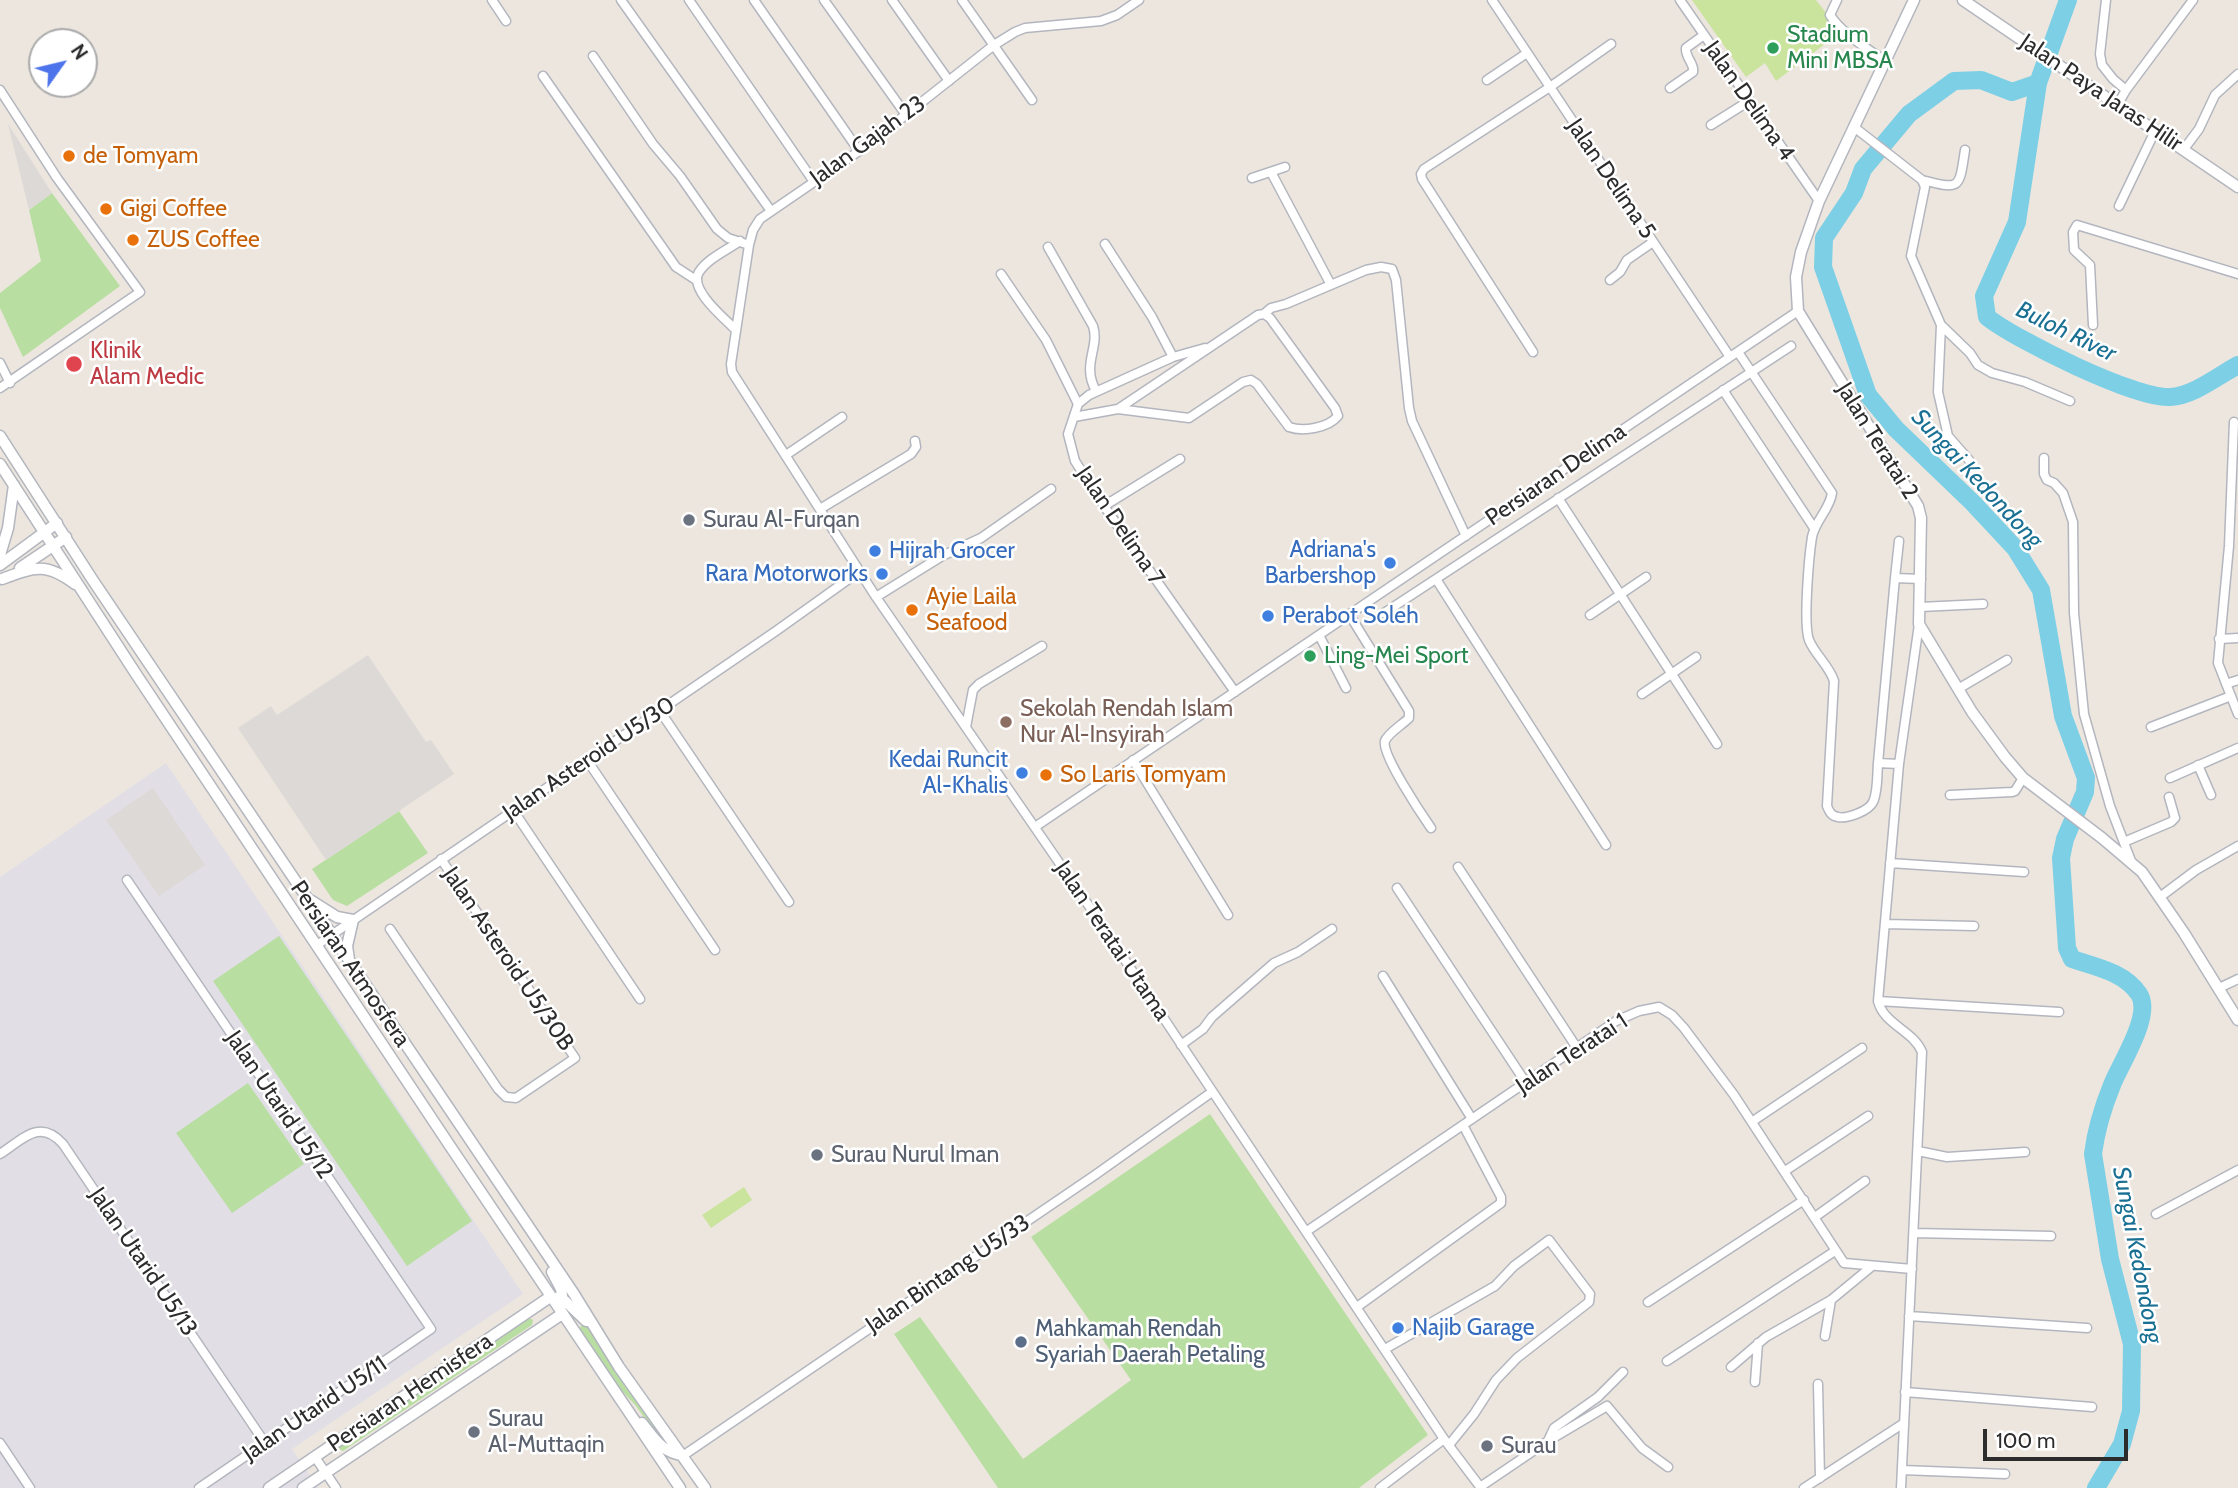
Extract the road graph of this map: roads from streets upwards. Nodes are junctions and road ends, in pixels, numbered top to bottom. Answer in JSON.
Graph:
{"nodes":[{"id":1,"x":492,"y":0,"type":"edge"},
{"id":2,"x":621,"y":0,"type":"edge"},
{"id":3,"x":689,"y":0,"type":"edge"},
{"id":4,"x":754,"y":0,"type":"edge"},
{"id":5,"x":824,"y":0,"type":"edge"},
{"id":6,"x":892,"y":0,"type":"edge"},
{"id":7,"x":962,"y":0,"type":"edge"},
{"id":8,"x":1139,"y":0,"type":"edge"},
{"id":9,"x":1492,"y":0,"type":"edge"},
{"id":10,"x":1680,"y":0,"type":"edge"},
{"id":11,"x":1837,"y":0,"type":"edge"},
{"id":12,"x":1914,"y":0,"type":"edge"},
{"id":13,"x":1963,"y":0,"type":"edge"},
{"id":14,"x":2106,"y":0,"type":"edge"},
{"id":15,"x":2193,"y":0,"type":"edge"},
{"id":16,"x":506,"y":21,"type":"dead end"},
{"id":17,"x":1704,"y":35,"type":"junction"},
{"id":18,"x":1611,"y":44,"type":"dead end"},
{"id":19,"x":994,"y":45,"type":"junction"},
{"id":20,"x":1527,"y":53,"type":"junction"},
{"id":21,"x":593,"y":56,"type":"dead end"},
{"id":22,"x":1885,"y":61,"type":"junction"},
{"id":23,"x":2238,"y":74,"type":"edge"},
{"id":24,"x":543,"y":76,"type":"dead end"},
{"id":25,"x":1487,"y":80,"type":"dead end"},
{"id":26,"x":949,"y":81,"type":"junction"},
{"id":27,"x":1550,"y":87,"type":"junction"},
{"id":28,"x":1670,"y":88,"type":"dead end"},
{"id":29,"x":0,"y":90,"type":"edge"},
{"id":30,"x":2126,"y":90,"type":"junction"},
{"id":31,"x":1032,"y":100,"type":"dead end"},
{"id":32,"x":1749,"y":101,"type":"junction"},
{"id":33,"x":2118,"y":104,"type":"junction"},
{"id":34,"x":906,"y":115,"type":"junction"},
{"id":35,"x":1711,"y":125,"type":"dead end"},
{"id":36,"x":1854,"y":127,"type":"junction"},
{"id":37,"x":2155,"y":131,"type":"junction"},
{"id":38,"x":2184,"y":149,"type":"junction"},
{"id":39,"x":1965,"y":150,"type":"dead end"},
{"id":40,"x":859,"y":151,"type":"junction"},
{"id":41,"x":1285,"y":167,"type":"dead end"},
{"id":42,"x":1271,"y":172,"type":"junction"},
{"id":43,"x":1252,"y":178,"type":"dead end"},
{"id":44,"x":1922,"y":180,"type":"junction"},
{"id":45,"x":814,"y":182,"type":"junction"},
{"id":46,"x":2237,"y":184,"type":"edge"},
{"id":47,"x":1819,"y":201,"type":"junction"},
{"id":48,"x":2119,"y":206,"type":"dead end"},
{"id":49,"x":771,"y":211,"type":"junction"},
{"id":50,"x":740,"y":241,"type":"junction"},
{"id":51,"x":1653,"y":242,"type":"junction"},
{"id":52,"x":1105,"y":244,"type":"dead end"},
{"id":53,"x":749,"y":245,"type":"junction"},
{"id":54,"x":1048,"y":247,"type":"dead end"},
{"id":55,"x":1001,"y":274,"type":"dead end"},
{"id":56,"x":2238,"y":274,"type":"edge"},
{"id":57,"x":1610,"y":279,"type":"dead end"},
{"id":58,"x":696,"y":280,"type":"junction"},
{"id":59,"x":1331,"y":285,"type":"junction"},
{"id":60,"x":1798,"y":311,"type":"junction"},
{"id":61,"x":1264,"y":314,"type":"junction"},
{"id":62,"x":1941,"y":325,"type":"junction"},
{"id":63,"x":2093,"y":325,"type":"dead end"},
{"id":64,"x":736,"y":330,"type":"junction"},
{"id":65,"x":1213,"y":345,"type":"junction"},
{"id":66,"x":1791,"y":346,"type":"dead end"},
{"id":67,"x":1533,"y":352,"type":"dead end"},
{"id":68,"x":1734,"y":354,"type":"junction"},
{"id":69,"x":1172,"y":357,"type":"junction"},
{"id":70,"x":0,"y":363,"type":"edge"},
{"id":71,"x":1751,"y":372,"type":"junction"},
{"id":72,"x":10,"y":383,"type":"junction"},
{"id":73,"x":0,"y":388,"type":"edge"},
{"id":74,"x":1723,"y":390,"type":"junction"},
{"id":75,"x":1096,"y":391,"type":"junction"},
{"id":76,"x":744,"y":393,"type":"joint"},
{"id":77,"x":2070,"y":401,"type":"dead end"},
{"id":78,"x":1079,"y":404,"type":"junction"},
{"id":79,"x":1118,"y":410,"type":"junction"},
{"id":80,"x":842,"y":417,"type":"dead end"},
{"id":81,"x":1074,"y":417,"type":"junction"},
{"id":82,"x":2234,"y":422,"type":"dead end"},
{"id":83,"x":0,"y":436,"type":"edge"},
{"id":84,"x":915,"y":441,"type":"dead end"},
{"id":85,"x":786,"y":454,"type":"junction"},
{"id":86,"x":2044,"y":458,"type":"dead end"},
{"id":87,"x":1180,"y":460,"type":"dead end"},
{"id":88,"x":1969,"y":460,"type":"dead end"},
{"id":89,"x":0,"y":464,"type":"edge"},
{"id":90,"x":14,"y":485,"type":"junction"},
{"id":91,"x":1051,"y":489,"type":"dead end"},
{"id":92,"x":1558,"y":498,"type":"junction"},
{"id":93,"x":1104,"y":506,"type":"junction"},
{"id":94,"x":820,"y":509,"type":"junction"},
{"id":95,"x":57,"y":523,"type":"junction"},
{"id":96,"x":1814,"y":528,"type":"junction"},
{"id":97,"x":44,"y":533,"type":"junction"},
{"id":98,"x":1466,"y":536,"type":"junction"},
{"id":99,"x":66,"y":537,"type":"junction"},
{"id":100,"x":1899,"y":541,"type":"dead end"},
{"id":101,"x":53,"y":546,"type":"junction"},
{"id":102,"x":2233,"y":547,"type":"edge"},
{"id":103,"x":0,"y":555,"type":"edge"},
{"id":104,"x":0,"y":565,"type":"edge"},
{"id":105,"x":860,"y":571,"type":"junction"},
{"id":106,"x":1646,"y":577,"type":"dead end"},
{"id":107,"x":1895,"y":578,"type":"junction"},
{"id":108,"x":1436,"y":579,"type":"junction"},
{"id":109,"x":1921,"y":579,"type":"junction"},
{"id":110,"x":1,"y":580,"type":"edge"},
{"id":111,"x":80,"y":589,"type":"junction"},
{"id":112,"x":1619,"y":595,"type":"junction"},
{"id":113,"x":876,"y":597,"type":"junction"},
{"id":114,"x":1983,"y":604,"type":"dead end"},
{"id":115,"x":1920,"y":607,"type":"junction"},
{"id":116,"x":1384,"y":613,"type":"dead end"},
{"id":117,"x":1349,"y":614,"type":"junction"},
{"id":118,"x":1590,"y":615,"type":"dead end"},
{"id":119,"x":1919,"y":624,"type":"junction"},
{"id":120,"x":1319,"y":635,"type":"junction"},
{"id":121,"x":2238,"y":638,"type":"edge"},
{"id":122,"x":2219,"y":639,"type":"junction"},
{"id":123,"x":1042,"y":646,"type":"dead end"},
{"id":124,"x":1696,"y":657,"type":"dead end"},
{"id":125,"x":2007,"y":660,"type":"dead end"},
{"id":126,"x":1671,"y":674,"type":"junction"},
{"id":127,"x":2238,"y":680,"type":"edge"},
{"id":128,"x":2225,"y":684,"type":"junction"},
{"id":129,"x":1346,"y":688,"type":"dead end"},
{"id":130,"x":1958,"y":689,"type":"junction"},
{"id":131,"x":1235,"y":692,"type":"junction"},
{"id":132,"x":1642,"y":694,"type":"dead end"},
{"id":133,"x":2231,"y":696,"type":"junction"},
{"id":134,"x":660,"y":710,"type":"junction"},
{"id":135,"x":2238,"y":713,"type":"edge"},
{"id":136,"x":966,"y":727,"type":"junction"},
{"id":137,"x":2151,"y":727,"type":"dead end"},
{"id":138,"x":1717,"y":744,"type":"dead end"},
{"id":139,"x":2238,"y":748,"type":"edge"},
{"id":140,"x":587,"y":760,"type":"junction"},
{"id":141,"x":1133,"y":760,"type":"junction"},
{"id":142,"x":1878,"y":763,"type":"junction"},
{"id":143,"x":1899,"y":764,"type":"junction"},
{"id":144,"x":2198,"y":765,"type":"junction"},
{"id":145,"x":2023,"y":778,"type":"junction"},
{"id":146,"x":2170,"y":778,"type":"dead end"},
{"id":147,"x":1950,"y":795,"type":"dead end"},
{"id":148,"x":2211,"y":795,"type":"dead end"},
{"id":149,"x":2169,"y":797,"type":"dead end"},
{"id":150,"x":513,"y":810,"type":"junction"},
{"id":151,"x":1035,"y":827,"type":"junction"},
{"id":152,"x":1431,"y":828,"type":"dead end"},
{"id":153,"x":2124,"y":842,"type":"junction"},
{"id":154,"x":1606,"y":845,"type":"dead end"},
{"id":155,"x":2238,"y":846,"type":"edge"},
{"id":156,"x":441,"y":859,"type":"junction"},
{"id":157,"x":2131,"y":861,"type":"junction"},
{"id":158,"x":1890,"y":863,"type":"junction"},
{"id":159,"x":1458,"y":867,"type":"dead end"},
{"id":160,"x":2025,"y":872,"type":"dead end"},
{"id":161,"x":127,"y":880,"type":"dead end"},
{"id":162,"x":1397,"y":888,"type":"dead end"},
{"id":163,"x":304,"y":895,"type":"junction"},
{"id":164,"x":2160,"y":897,"type":"junction"},
{"id":165,"x":789,"y":902,"type":"dead end"},
{"id":166,"x":1228,"y":915,"type":"dead end"},
{"id":167,"x":353,"y":919,"type":"junction"},
{"id":168,"x":1885,"y":924,"type":"junction"},
{"id":169,"x":1974,"y":926,"type":"dead end"},
{"id":170,"x":390,"y":929,"type":"dead end"},
{"id":171,"x":1332,"y":929,"type":"dead end"},
{"id":172,"x":330,"y":935,"type":"junction"},
{"id":173,"x":317,"y":945,"type":"junction"},
{"id":174,"x":715,"y":950,"type":"dead end"},
{"id":175,"x":350,"y":964,"type":"junction"},
{"id":176,"x":1383,"y":976,"type":"dead end"},
{"id":177,"x":2238,"y":979,"type":"edge"},
{"id":178,"x":2218,"y":988,"type":"junction"},
{"id":179,"x":640,"y":999,"type":"dead end"},
{"id":180,"x":1878,"y":1001,"type":"junction"},
{"id":181,"x":2059,"y":1012,"type":"dead end"},
{"id":182,"x":2238,"y":1020,"type":"edge"},
{"id":183,"x":1181,"y":1045,"type":"junction"},
{"id":184,"x":1577,"y":1048,"type":"junction"},
{"id":185,"x":1862,"y":1048,"type":"dead end"},
{"id":186,"x":1526,"y":1083,"type":"junction"},
{"id":187,"x":1212,"y":1091,"type":"junction"},
{"id":188,"x":1868,"y":1116,"type":"dead end"},
{"id":189,"x":1472,"y":1119,"type":"junction"},
{"id":190,"x":1752,"y":1121,"type":"junction"},
{"id":191,"x":1463,"y":1125,"type":"junction"},
{"id":192,"x":1918,"y":1151,"type":"junction"},
{"id":193,"x":2025,"y":1152,"type":"dead end"},
{"id":194,"x":0,"y":1154,"type":"edge"},
{"id":195,"x":2238,"y":1170,"type":"edge"},
{"id":196,"x":1785,"y":1171,"type":"junction"},
{"id":197,"x":1865,"y":1181,"type":"dead end"},
{"id":198,"x":1804,"y":1200,"type":"junction"},
{"id":199,"x":517,"y":1210,"type":"junction"},
{"id":200,"x":2156,"y":1214,"type":"dead end"},
{"id":201,"x":1815,"y":1217,"type":"junction"},
{"id":202,"x":1307,"y":1231,"type":"junction"},
{"id":203,"x":1914,"y":1233,"type":"junction"},
{"id":204,"x":2051,"y":1236,"type":"dead end"},
{"id":205,"x":1835,"y":1251,"type":"junction"},
{"id":206,"x":1871,"y":1266,"type":"junction"},
{"id":207,"x":1912,"y":1269,"type":"junction"},
{"id":208,"x":550,"y":1297,"type":"junction"},
{"id":209,"x":564,"y":1300,"type":"junction"},
{"id":210,"x":1831,"y":1300,"type":"junction"},
{"id":211,"x":1648,"y":1302,"type":"dead end"},
{"id":212,"x":1357,"y":1307,"type":"junction"},
{"id":213,"x":562,"y":1314,"type":"junction"},
{"id":214,"x":1909,"y":1316,"type":"junction"},
{"id":215,"x":2087,"y":1328,"type":"dead end"},
{"id":216,"x":431,"y":1329,"type":"joint"},
{"id":217,"x":1825,"y":1336,"type":"dead end"},
{"id":218,"x":1758,"y":1343,"type":"junction"},
{"id":219,"x":1385,"y":1349,"type":"junction"},
{"id":220,"x":1667,"y":1361,"type":"dead end"},
{"id":221,"x":619,"y":1367,"type":"junction"},
{"id":222,"x":1731,"y":1367,"type":"dead end"},
{"id":223,"x":1623,"y":1372,"type":"dead end"},
{"id":224,"x":1755,"y":1382,"type":"dead end"},
{"id":225,"x":1818,"y":1384,"type":"dead end"},
{"id":226,"x":1905,"y":1392,"type":"junction"},
{"id":227,"x":616,"y":1396,"type":"junction"},
{"id":228,"x":2092,"y":1407,"type":"dead end"},
{"id":229,"x":1904,"y":1423,"type":"junction"},
{"id":230,"x":1548,"y":1441,"type":"junction"},
{"id":231,"x":1446,"y":1442,"type":"junction"},
{"id":232,"x":0,"y":1443,"type":"edge"},
{"id":233,"x":265,"y":1443,"type":"junction"},
{"id":234,"x":684,"y":1455,"type":"junction"},
{"id":235,"x":315,"y":1457,"type":"junction"},
{"id":236,"x":1668,"y":1467,"type":"dead end"},
{"id":237,"x":1902,"y":1470,"type":"junction"},
{"id":238,"x":326,"y":1473,"type":"junction"},
{"id":239,"x":2006,"y":1474,"type":"dead end"},
{"id":240,"x":1820,"y":1478,"type":"junction"},
{"id":241,"x":30,"y":1488,"type":"edge"},
{"id":242,"x":199,"y":1488,"type":"edge"},
{"id":243,"x":269,"y":1488,"type":"edge"},
{"id":244,"x":303,"y":1488,"type":"edge"},
{"id":245,"x":336,"y":1488,"type":"edge"},
{"id":246,"x":680,"y":1488,"type":"edge"},
{"id":247,"x":705,"y":1488,"type":"edge"},
{"id":248,"x":1380,"y":1488,"type":"edge"},
{"id":249,"x":1480,"y":1488,"type":"edge"},
{"id":250,"x":1804,"y":1488,"type":"edge"},
{"id":251,"x":1901,"y":1488,"type":"edge"}],
"edges":[{"from":1,"to":16,"type":"street"},
{"from":2,"to":49,"type":"street"},
{"from":3,"to":45,"type":"street"},
{"from":4,"to":40,"type":"street"},
{"from":5,"to":34,"type":"street"},
{"from":6,"to":26,"type":"street"},
{"from":7,"to":19,"type":"street"},
{"from":8,"to":19,"type":"street","name":"Jalan Gajah 23"},
{"from":9,"to":20,"type":"street","name":"Jalan Delima 5"},
{"from":10,"to":17,"type":"street","name":"Jalan Delima 4"},
{"from":11,"to":22,"type":"street"},
{"from":12,"to":22,"type":"street"},
{"from":13,"to":33,"type":"street","name":"Jalan Paya Jaras Hilir"},
{"from":14,"to":30,"type":"street"},
{"from":15,"to":30,"type":"street"},
{"from":17,"to":28,"type":"street"},
{"from":17,"to":32,"type":"street","name":"Jalan Delima 4"},
{"from":18,"to":27,"type":"street"},
{"from":19,"to":26,"type":"street","name":"Jalan Gajah 23"},
{"from":19,"to":31,"type":"street"},
{"from":20,"to":25,"type":"street"},
{"from":20,"to":27,"type":"street","name":"Jalan Delima 5"},
{"from":21,"to":50,"type":"street"},
{"from":22,"to":36,"type":"street"},
{"from":23,"to":38,"type":"street"},
{"from":24,"to":58,"type":"street"},
{"from":26,"to":34,"type":"street","name":"Jalan Gajah 23"},
{"from":27,"to":51,"type":"street","name":"Jalan Delima 5"},
{"from":27,"to":67,"type":"street"},
{"from":29,"to":72,"type":"street"},
{"from":30,"to":33,"type":"street"},
{"from":32,"to":35,"type":"street"},
{"from":32,"to":47,"type":"street","name":"Jalan Delima 4"},
{"from":33,"to":37,"type":"street","name":"Jalan Paya Jaras Hilir"},
{"from":34,"to":40,"type":"street","name":"Jalan Gajah 23"},
{"from":36,"to":44,"type":"street"},
{"from":36,"to":47,"type":"street"},
{"from":37,"to":38,"type":"street","name":"Jalan Paya Jaras Hilir"},
{"from":37,"to":48,"type":"street"},
{"from":38,"to":46,"type":"street","name":"Jalan Paya Jaras Hilir"},
{"from":39,"to":44,"type":"street"},
{"from":40,"to":45,"type":"street","name":"Jalan Gajah 23"},
{"from":41,"to":42,"type":"street"},
{"from":42,"to":43,"type":"street"},
{"from":42,"to":59,"type":"street"},
{"from":44,"to":62,"type":"street"},
{"from":45,"to":49,"type":"street","name":"Jalan Gajah 23"},
{"from":47,"to":60,"type":"street"},
{"from":49,"to":53,"type":"street","name":"Jalan Gajah 23"},
{"from":50,"to":53,"type":"street"},
{"from":50,"to":58,"type":"street"},
{"from":51,"to":57,"type":"street"},
{"from":51,"to":68,"type":"street","name":"Jalan Delima 5"},
{"from":52,"to":69,"type":"street"},
{"from":53,"to":64,"type":"street","name":"Jalan Gajah 23"},
{"from":54,"to":75,"type":"street"},
{"from":55,"to":78,"type":"street"},
{"from":56,"to":63,"type":"street"},
{"from":58,"to":64,"type":"street"},
{"from":59,"to":61,"type":"street"},
{"from":59,"to":98,"type":"street"},
{"from":60,"to":68,"type":"street","name":"Persiaran Delima"},
{"from":60,"to":109,"type":"street","name":"Jalan Teratai 2"},
{"from":61,"to":65,"type":"street"},
{"from":61,"to":79,"type":"street"},
{"from":62,"to":77,"type":"street"},
{"from":62,"to":88,"type":"street"},
{"from":64,"to":76,"type":"street","name":"Jalan Gajah 23"},
{"from":65,"to":69,"type":"street"},
{"from":65,"to":79,"type":"street"},
{"from":66,"to":71,"type":"street"},
{"from":68,"to":71,"type":"street","name":"Jalan Delima 5"},
{"from":68,"to":98,"type":"street","name":"Persiaran Delima"},
{"from":69,"to":75,"type":"street"},
{"from":70,"to":72,"type":"street"},
{"from":71,"to":74,"type":"street"},
{"from":71,"to":96,"type":"street","name":"Jalan Delima 5"},
{"from":72,"to":73,"type":"street"},
{"from":74,"to":92,"type":"street"},
{"from":74,"to":96,"type":"street"},
{"from":75,"to":78,"type":"street"},
{"from":76,"to":85,"type":"street","name":"Jalan Teratai Utama"},
{"from":78,"to":81,"type":"street","name":"Jalan Delima 7"},
{"from":79,"to":81,"type":"street"},
{"from":80,"to":85,"type":"street"},
{"from":81,"to":93,"type":"street","name":"Jalan Delima 7"},
{"from":82,"to":102,"type":"street"},
{"from":83,"to":95,"type":"street","name":"Persiaran Atmosfera"},
{"from":84,"to":94,"type":"street"},
{"from":85,"to":94,"type":"street","name":"Jalan Teratai Utama"},
{"from":86,"to":153,"type":"street"},
{"from":87,"to":93,"type":"street"},
{"from":89,"to":90,"type":"street","name":"Persiaran Atmosfera"},
{"from":90,"to":97,"type":"street","name":"Persiaran Atmosfera"},
{"from":90,"to":103,"type":"street"},
{"from":91,"to":113,"type":"street"},
{"from":92,"to":108,"type":"street"},
{"from":92,"to":112,"type":"street"},
{"from":93,"to":131,"type":"street","name":"Jalan Delima 7"},
{"from":94,"to":105,"type":"street","name":"Jalan Teratai Utama"},
{"from":95,"to":97,"type":"street"},
{"from":95,"to":99,"type":"street","name":"Persiaran Atmosfera"},
{"from":96,"to":142,"type":"street"},
{"from":97,"to":101,"type":"street","name":"Persiaran Atmosfera"},
{"from":97,"to":104,"type":"street"},
{"from":98,"to":117,"type":"street","name":"Persiaran Delima"},
{"from":99,"to":101,"type":"street"},
{"from":99,"to":163,"type":"street","name":"Persiaran Atmosfera"},
{"from":100,"to":107,"type":"street"},
{"from":101,"to":110,"type":"street"},
{"from":101,"to":111,"type":"street","name":"Persiaran Atmosfera"},
{"from":102,"to":122,"type":"street"},
{"from":105,"to":113,"type":"street","name":"Jalan Teratai Utama"},
{"from":105,"to":134,"type":"street","name":"Jalan Asteroid U5/30"},
{"from":106,"to":112,"type":"street"},
{"from":107,"to":109,"type":"street"},
{"from":107,"to":142,"type":"street"},
{"from":108,"to":116,"type":"street"},
{"from":108,"to":154,"type":"street"},
{"from":109,"to":115,"type":"street","name":"Jalan Teratai 2"},
{"from":110,"to":111,"type":"street"},
{"from":111,"to":173,"type":"street","name":"Persiaran Atmosfera"},
{"from":112,"to":118,"type":"street"},
{"from":112,"to":126,"type":"street"},
{"from":113,"to":136,"type":"street","name":"Jalan Teratai Utama"},
{"from":114,"to":115,"type":"street"},
{"from":115,"to":119,"type":"street","name":"Jalan Teratai 2"},
{"from":117,"to":120,"type":"street","name":"Persiaran Delima"},
{"from":117,"to":152,"type":"street"},
{"from":119,"to":130,"type":"street"},
{"from":119,"to":143,"type":"street"},
{"from":120,"to":129,"type":"street"},
{"from":120,"to":131,"type":"street","name":"Persiaran Delima"},
{"from":121,"to":122,"type":"street"},
{"from":122,"to":128,"type":"street"},
{"from":123,"to":136,"type":"street"},
{"from":124,"to":126,"type":"street"},
{"from":125,"to":130,"type":"street"},
{"from":126,"to":132,"type":"street"},
{"from":126,"to":138,"type":"street"},
{"from":127,"to":128,"type":"street"},
{"from":128,"to":133,"type":"street"},
{"from":130,"to":145,"type":"street"},
{"from":131,"to":141,"type":"street","name":"Persiaran Delima"},
{"from":133,"to":135,"type":"street"},
{"from":133,"to":137,"type":"street"},
{"from":134,"to":140,"type":"street","name":"Jalan Asteroid U5/30"},
{"from":134,"to":165,"type":"street"},
{"from":136,"to":151,"type":"street","name":"Jalan Teratai Utama"},
{"from":139,"to":144,"type":"street"},
{"from":140,"to":150,"type":"street","name":"Jalan Asteroid U5/30"},
{"from":140,"to":174,"type":"street"},
{"from":141,"to":151,"type":"street","name":"Persiaran Delima"},
{"from":141,"to":166,"type":"street"},
{"from":142,"to":143,"type":"street"},
{"from":143,"to":158,"type":"street"},
{"from":144,"to":146,"type":"street"},
{"from":144,"to":148,"type":"street"},
{"from":145,"to":147,"type":"street"},
{"from":145,"to":157,"type":"street"},
{"from":149,"to":153,"type":"street"},
{"from":150,"to":156,"type":"street","name":"Jalan Asteroid U5/30"},
{"from":150,"to":179,"type":"street"},
{"from":151,"to":183,"type":"street","name":"Jalan Teratai Utama"},
{"from":153,"to":157,"type":"street"},
{"from":155,"to":164,"type":"street"},
{"from":156,"to":167,"type":"street","name":"Jalan Asteroid U5/30"},
{"from":156,"to":170,"type":"street","name":"Jalan Asteroid U5/30B"},
{"from":157,"to":164,"type":"street"},
{"from":158,"to":160,"type":"street"},
{"from":158,"to":168,"type":"street"},
{"from":159,"to":184,"type":"street"},
{"from":161,"to":216,"type":"street","name":"Jalan Utarid U5/12"},
{"from":162,"to":186,"type":"street"},
{"from":163,"to":167,"type":"street"},
{"from":163,"to":172,"type":"street","name":"Persiaran Atmosfera"},
{"from":164,"to":178,"type":"street"},
{"from":167,"to":172,"type":"street","name":"Jalan Asteroid U5/30"},
{"from":167,"to":175,"type":"street"},
{"from":168,"to":169,"type":"street"},
{"from":168,"to":180,"type":"street"},
{"from":171,"to":183,"type":"street"},
{"from":172,"to":173,"type":"street","name":"Jalan Asteroid U5/30"},
{"from":172,"to":175,"type":"street","name":"Persiaran Atmosfera"},
{"from":173,"to":208,"type":"street","name":"Persiaran Atmosfera"},
{"from":175,"to":199,"type":"street","name":"Persiaran Atmosfera"},
{"from":176,"to":189,"type":"street"},
{"from":177,"to":178,"type":"street"},
{"from":178,"to":182,"type":"street"},
{"from":180,"to":181,"type":"street"},
{"from":180,"to":192,"type":"street"},
{"from":183,"to":187,"type":"street","name":"Jalan Teratai Utama"},
{"from":184,"to":186,"type":"street","name":"Jalan Teratai 1"},
{"from":184,"to":190,"type":"street","name":"Jalan Teratai 1"},
{"from":185,"to":190,"type":"street"},
{"from":186,"to":189,"type":"street","name":"Jalan Teratai 1"},
{"from":187,"to":202,"type":"street","name":"Jalan Teratai Utama"},
{"from":187,"to":234,"type":"street","name":"Jalan Bintang U5/33"},
{"from":188,"to":196,"type":"street"},
{"from":189,"to":191,"type":"street","name":"Jalan Teratai 1"},
{"from":190,"to":196,"type":"street","name":"Jalan Teratai 1"},
{"from":191,"to":202,"type":"street","name":"Jalan Teratai 1"},
{"from":191,"to":212,"type":"street"},
{"from":192,"to":193,"type":"street"},
{"from":192,"to":203,"type":"street"},
{"from":194,"to":233,"type":"street","name":"Jalan Utarid U5/13"},
{"from":195,"to":200,"type":"street"},
{"from":196,"to":198,"type":"street","name":"Jalan Teratai 1"},
{"from":197,"to":201,"type":"street"},
{"from":198,"to":201,"type":"street","name":"Jalan Teratai 1"},
{"from":198,"to":211,"type":"street"},
{"from":199,"to":209,"type":"street"},
{"from":199,"to":221,"type":"street","name":"Persiaran Atmosfera"},
{"from":201,"to":205,"type":"street","name":"Jalan Teratai 1"},
{"from":202,"to":212,"type":"street","name":"Jalan Teratai Utama"},
{"from":203,"to":204,"type":"street"},
{"from":203,"to":207,"type":"street"},
{"from":205,"to":206,"type":"street"},
{"from":205,"to":220,"type":"street"},
{"from":206,"to":207,"type":"street"},
{"from":206,"to":210,"type":"street"},
{"from":207,"to":214,"type":"street"},
{"from":208,"to":209,"type":"street"},
{"from":208,"to":213,"type":"street","name":"Persiaran Atmosfera"},
{"from":208,"to":235,"type":"street","name":"Persiaran Hemisfera"},
{"from":209,"to":213,"type":"street"},
{"from":209,"to":221,"type":"street"},
{"from":210,"to":217,"type":"street"},
{"from":210,"to":218,"type":"street"},
{"from":212,"to":219,"type":"street","name":"Jalan Teratai Utama"},
{"from":213,"to":227,"type":"street","name":"Persiaran Atmosfera"},
{"from":213,"to":238,"type":"street","name":"Persiaran Hemisfera"},
{"from":214,"to":215,"type":"street"},
{"from":214,"to":226,"type":"street"},
{"from":216,"to":233,"type":"street","name":"Jalan Utarid U5/11"},
{"from":218,"to":222,"type":"street"},
{"from":218,"to":224,"type":"street"},
{"from":219,"to":231,"type":"street","name":"Jalan Teratai Utama"},
{"from":219,"to":231,"type":"street"},
{"from":221,"to":234,"type":"street","name":"Persiaran Atmosfera"},
{"from":223,"to":230,"type":"street"},
{"from":225,"to":240,"type":"street"},
{"from":226,"to":228,"type":"street"},
{"from":226,"to":229,"type":"street"},
{"from":227,"to":234,"type":"street"},
{"from":227,"to":246,"type":"street","name":"Persiaran Atmosfera"},
{"from":229,"to":237,"type":"street"},
{"from":229,"to":240,"type":"street"},
{"from":230,"to":236,"type":"street"},
{"from":230,"to":249,"type":"street"},
{"from":231,"to":248,"type":"street"},
{"from":231,"to":249,"type":"street","name":"Jalan Teratai Utama"},
{"from":232,"to":241,"type":"street"},
{"from":233,"to":242,"type":"street","name":"Jalan Utarid U5/11"},
{"from":234,"to":247,"type":"street","name":"Persiaran Atmosfera"},
{"from":235,"to":238,"type":"street"},
{"from":235,"to":243,"type":"street","name":"Persiaran Hemisfera"},
{"from":237,"to":239,"type":"street"},
{"from":237,"to":251,"type":"street"},
{"from":238,"to":244,"type":"street","name":"Persiaran Hemisfera"},
{"from":238,"to":245,"type":"street"},
{"from":240,"to":250,"type":"street"}]}
